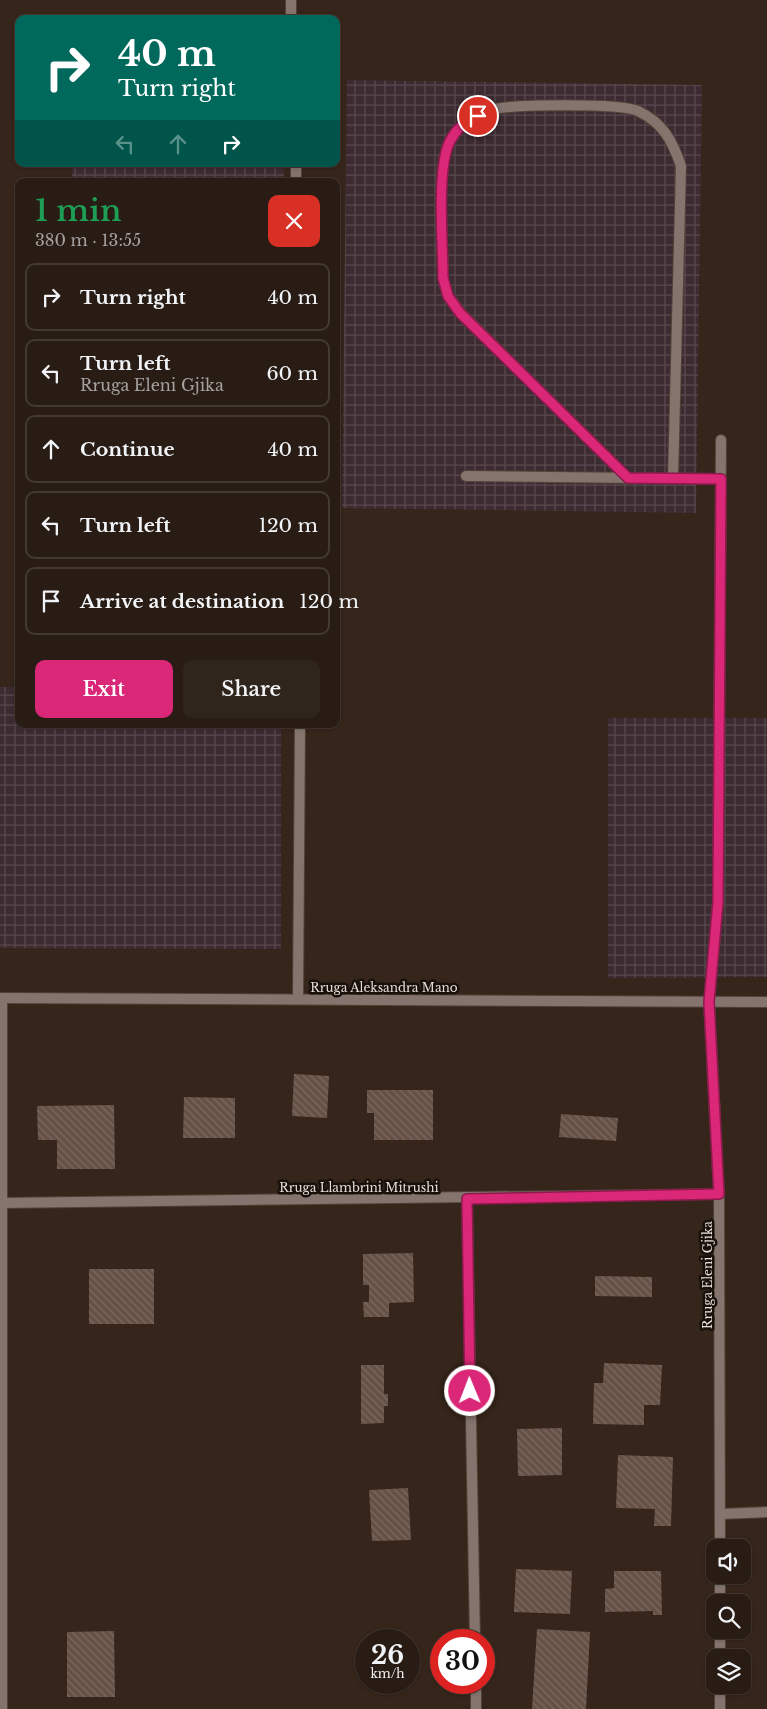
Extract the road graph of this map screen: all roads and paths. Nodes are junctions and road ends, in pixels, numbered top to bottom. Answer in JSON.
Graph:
{"nodes":[{"id":1,"x":291,"y":0,"type":"edge"},
{"id":2,"x":291,"y":15,"type":"edge"},
{"id":3,"x":721,"y":440,"type":"dead end"},
{"id":4,"x":466,"y":476,"type":"dead end"},
{"id":5,"x":628,"y":478,"type":"junction"},
{"id":6,"x":673,"y":478,"type":"junction"},
{"id":7,"x":721,"y":479,"type":"junction"},
{"id":8,"x":300,"y":728,"type":"edge"},
{"id":9,"x":1,"y":998,"type":"edge"},
{"id":10,"x":298,"y":1000,"type":"junction"},
{"id":11,"x":709,"y":1002,"type":"junction"},
{"id":12,"x":767,"y":1002,"type":"edge"},
{"id":13,"x":719,"y":1194,"type":"junction"},
{"id":14,"x":467,"y":1199,"type":"junction"},
{"id":15,"x":2,"y":1203,"type":"edge"},
{"id":16,"x":767,"y":1512,"type":"edge"},
{"id":17,"x":720,"y":1514,"type":"junction"},
{"id":18,"x":720,"y":1539,"type":"edge"},
{"id":19,"x":475,"y":1629,"type":"edge"},
{"id":20,"x":476,"y":1694,"type":"edge"},
{"id":21,"x":720,"y":1694,"type":"edge"},
{"id":22,"x":2,"y":1709,"type":"edge"},
{"id":23,"x":476,"y":1709,"type":"edge"},
{"id":24,"x":720,"y":1709,"type":"edge"}],
"edges":[{"from":1,"to":2,"type":"street"},
{"from":3,"to":7,"type":"street","name":"Rruga Eleni Gjika"},
{"from":4,"to":5,"type":"street"},
{"from":5,"to":6,"type":"street"},
{"from":5,"to":6,"type":"street"},
{"from":6,"to":7,"type":"street"},
{"from":7,"to":11,"type":"street","name":"Rruga Eleni Gjika"},
{"from":8,"to":10,"type":"street"},
{"from":9,"to":10,"type":"street","name":"Rruga Aleksandra Mano"},
{"from":9,"to":15,"type":"street"},
{"from":10,"to":11,"type":"street","name":"Rruga Aleksandra Mano"},
{"from":11,"to":12,"type":"street","name":"Rruga Aleksandra Mano"},
{"from":11,"to":13,"type":"street","name":"Rruga Eleni Gjika"},
{"from":13,"to":14,"type":"street","name":"Rruga Llambrini Mitrushi"},
{"from":13,"to":17,"type":"street","name":"Rruga Eleni Gjika"},
{"from":14,"to":15,"type":"street","name":"Rruga Llambrini Mitrushi"},
{"from":14,"to":19,"type":"street"},
{"from":15,"to":22,"type":"street"},
{"from":16,"to":17,"type":"street"},
{"from":17,"to":18,"type":"street","name":"Rruga Eleni Gjika"},
{"from":20,"to":23,"type":"street"},
{"from":21,"to":24,"type":"street"}]}
